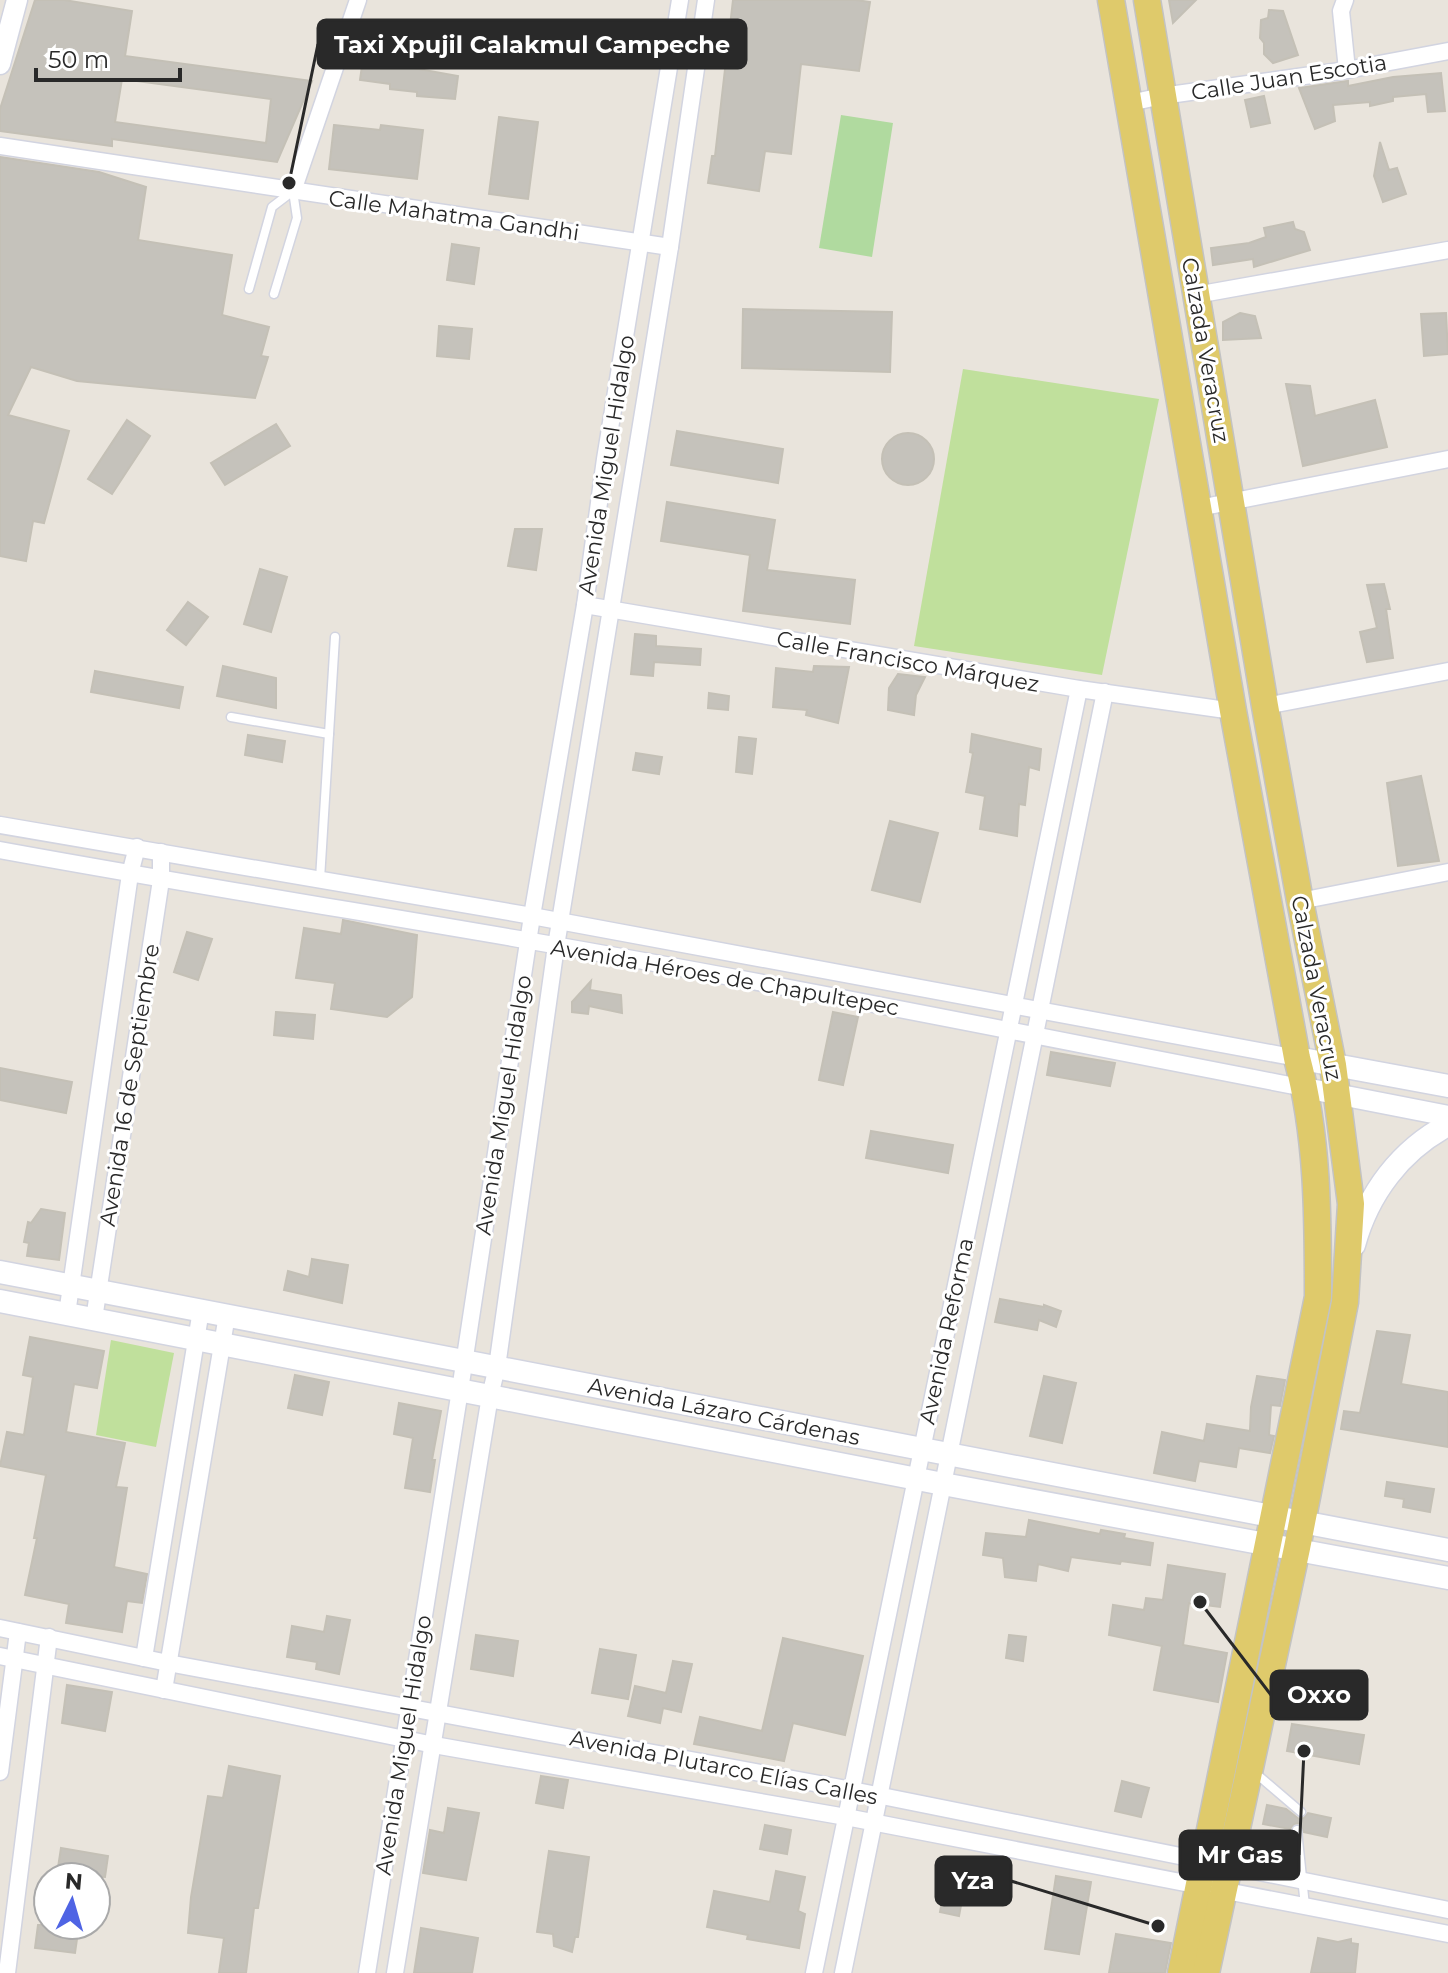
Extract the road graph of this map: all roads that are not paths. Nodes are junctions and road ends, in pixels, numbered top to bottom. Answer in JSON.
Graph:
{"nodes":[{"id":1,"x":17,"y":0,"type":"edge"},
{"id":2,"x":358,"y":0,"type":"edge"},
{"id":3,"x":680,"y":0,"type":"edge"},
{"id":4,"x":706,"y":0,"type":"edge"},
{"id":5,"x":1111,"y":0,"type":"edge"},
{"id":6,"x":1147,"y":0,"type":"edge"},
{"id":7,"x":1345,"y":0,"type":"edge"},
{"id":8,"x":1448,"y":51,"type":"edge"},
{"id":9,"x":0,"y":64,"type":"edge"},
{"id":10,"x":1347,"y":70,"type":"junction"},
{"id":11,"x":1162,"y":96,"type":"junction"},
{"id":12,"x":1130,"y":103,"type":"junction"},
{"id":13,"x":0,"y":146,"type":"edge"},
{"id":14,"x":293,"y":191,"type":"junction"},
{"id":15,"x":640,"y":243,"type":"junction"},
{"id":16,"x":670,"y":247,"type":"junction"},
{"id":17,"x":1448,"y":250,"type":"edge"},
{"id":18,"x":249,"y":289,"type":"dead end"},
{"id":19,"x":274,"y":294,"type":"dead end"},
{"id":20,"x":1196,"y":295,"type":"junction"},
{"id":21,"x":1448,"y":459,"type":"edge"},
{"id":22,"x":1232,"y":501,"type":"junction"},
{"id":23,"x":1199,"y":508,"type":"junction"},
{"id":24,"x":585,"y":605,"type":"junction"},
{"id":25,"x":611,"y":611,"type":"junction"},
{"id":26,"x":335,"y":637,"type":"dead end"},
{"id":27,"x":1448,"y":671,"type":"edge"},
{"id":28,"x":1079,"y":689,"type":"junction"},
{"id":29,"x":1105,"y":692,"type":"junction"},
{"id":30,"x":1265,"y":706,"type":"junction"},
{"id":31,"x":1233,"y":711,"type":"junction"},
{"id":32,"x":231,"y":717,"type":"dead end"},
{"id":33,"x":329,"y":734,"type":"junction"},
{"id":34,"x":0,"y":825,"type":"edge"},
{"id":35,"x":137,"y":847,"type":"junction"},
{"id":36,"x":0,"y":850,"type":"edge"},
{"id":37,"x":161,"y":852,"type":"junction"},
{"id":38,"x":1448,"y":872,"type":"edge"},
{"id":39,"x":130,"y":874,"type":"junction"},
{"id":40,"x":320,"y":879,"type":"junction"},
{"id":41,"x":161,"y":880,"type":"junction"},
{"id":42,"x":1300,"y":901,"type":"junction"},
{"id":43,"x":315,"y":906,"type":"junction"},
{"id":44,"x":532,"y":916,"type":"junction"},
{"id":45,"x":560,"y":924,"type":"junction"},
{"id":46,"x":529,"y":941,"type":"junction"},
{"id":47,"x":556,"y":946,"type":"junction"},
{"id":48,"x":1013,"y":1008,"type":"junction"},
{"id":49,"x":1040,"y":1011,"type":"junction"},
{"id":50,"x":1008,"y":1030,"type":"junction"},
{"id":51,"x":1035,"y":1036,"type":"junction"},
{"id":52,"x":1297,"y":1058,"type":"junction"},
{"id":53,"x":1333,"y":1065,"type":"junction"},
{"id":54,"x":1448,"y":1086,"type":"edge"},
{"id":55,"x":1305,"y":1088,"type":"junction"},
{"id":56,"x":1338,"y":1095,"type":"junction"},
{"id":57,"x":1448,"y":1116,"type":"edge"},
{"id":58,"x":1448,"y":1125,"type":"edge"},
{"id":59,"x":0,"y":1272,"type":"edge"},
{"id":60,"x":1347,"y":1274,"type":"junction"},
{"id":61,"x":71,"y":1285,"type":"junction"},
{"id":62,"x":97,"y":1290,"type":"junction"},
{"id":63,"x":0,"y":1301,"type":"edge"},
{"id":64,"x":201,"y":1310,"type":"junction"},
{"id":65,"x":67,"y":1314,"type":"junction"},
{"id":66,"x":227,"y":1315,"type":"junction"},
{"id":67,"x":94,"y":1319,"type":"junction"},
{"id":68,"x":195,"y":1338,"type":"junction"},
{"id":69,"x":222,"y":1344,"type":"junction"},
{"id":70,"x":464,"y":1361,"type":"junction"},
{"id":71,"x":497,"y":1367,"type":"junction"},
{"id":72,"x":460,"y":1390,"type":"junction"},
{"id":73,"x":490,"y":1396,"type":"junction"},
{"id":74,"x":922,"y":1449,"type":"junction"},
{"id":75,"x":949,"y":1454,"type":"junction"},
{"id":76,"x":916,"y":1479,"type":"junction"},
{"id":77,"x":943,"y":1484,"type":"junction"},
{"id":78,"x":1272,"y":1516,"type":"junction"},
{"id":79,"x":1301,"y":1522,"type":"junction"},
{"id":80,"x":1267,"y":1543,"type":"junction"},
{"id":81,"x":1297,"y":1548,"type":"junction"},
{"id":82,"x":1448,"y":1550,"type":"edge"},
{"id":83,"x":1448,"y":1578,"type":"edge"},
{"id":84,"x":0,"y":1628,"type":"edge"},
{"id":85,"x":18,"y":1632,"type":"junction"},
{"id":86,"x":49,"y":1637,"type":"junction"},
{"id":87,"x":8,"y":1658,"type":"edge"},
{"id":88,"x":144,"y":1658,"type":"junction"},
{"id":89,"x":168,"y":1663,"type":"junction"},
{"id":90,"x":46,"y":1666,"type":"junction"},
{"id":91,"x":164,"y":1690,"type":"junction"},
{"id":92,"x":408,"y":1706,"type":"junction"},
{"id":93,"x":438,"y":1714,"type":"junction"},
{"id":94,"x":404,"y":1739,"type":"junction"},
{"id":95,"x":434,"y":1745,"type":"junction"},
{"id":96,"x":1250,"y":1769,"type":"junction"},
{"id":97,"x":0,"y":1772,"type":"edge"},
{"id":98,"x":852,"y":1790,"type":"junction"},
{"id":99,"x":879,"y":1796,"type":"junction"},
{"id":100,"x":1301,"y":1812,"type":"dead end"},
{"id":101,"x":846,"y":1817,"type":"junction"},
{"id":102,"x":873,"y":1824,"type":"junction"},
{"id":103,"x":1297,"y":1830,"type":"dead end"},
{"id":104,"x":1213,"y":1876,"type":"junction"},
{"id":105,"x":382,"y":1879,"type":"junction"},
{"id":106,"x":1302,"y":1881,"type":"junction"},
{"id":107,"x":410,"y":1884,"type":"junction"},
{"id":108,"x":1305,"y":1906,"type":"junction"},
{"id":109,"x":1448,"y":1910,"type":"edge"},
{"id":110,"x":1448,"y":1934,"type":"edge"},
{"id":111,"x":7,"y":1973,"type":"edge"},
{"id":112,"x":367,"y":1973,"type":"edge"},
{"id":113,"x":395,"y":1973,"type":"edge"},
{"id":114,"x":814,"y":1973,"type":"edge"},
{"id":115,"x":843,"y":1973,"type":"edge"},
{"id":116,"x":1181,"y":1973,"type":"edge"},
{"id":117,"x":1206,"y":1973,"type":"edge"}],
"edges":[{"from":1,"to":9,"type":"street"},
{"from":2,"to":14,"type":"street"},
{"from":3,"to":15,"type":"street","name":"Avenida Miguel Hidalgo"},
{"from":4,"to":16,"type":"street","name":"Avenida Miguel Hidalgo"},
{"from":5,"to":12,"type":"main road","name":"Calzada Veracruz"},
{"from":6,"to":11,"type":"main road","name":"Calzada Veracruz"},
{"from":7,"to":10,"type":"street"},
{"from":8,"to":10,"type":"street","name":"Calle Juan Escotia"},
{"from":10,"to":11,"type":"street","name":"Calle Juan Escotia"},
{"from":11,"to":12,"type":"street","name":"Calle Juan Escotia"},
{"from":11,"to":20,"type":"main road","name":"Calzada Veracruz"},
{"from":12,"to":23,"type":"main road","name":"Calzada Veracruz"},
{"from":13,"to":14,"type":"street","name":"Calle Mahatma Gandhi"},
{"from":14,"to":15,"type":"street","name":"Calle Mahatma Gandhi"},
{"from":14,"to":18,"type":"lane"},
{"from":14,"to":19,"type":"lane"},
{"from":15,"to":16,"type":"street","name":"Calle Mahatma Gandhi"},
{"from":15,"to":24,"type":"street","name":"Avenida Miguel Hidalgo"},
{"from":16,"to":25,"type":"street","name":"Avenida Miguel Hidalgo"},
{"from":17,"to":20,"type":"street"},
{"from":20,"to":22,"type":"main road","name":"Calzada Veracruz"},
{"from":21,"to":22,"type":"street"},
{"from":22,"to":23,"type":"street"},
{"from":22,"to":30,"type":"main road","name":"Calzada Veracruz"},
{"from":23,"to":31,"type":"main road","name":"Calzada Veracruz"},
{"from":24,"to":25,"type":"street","name":"Calle Francisco Márquez"},
{"from":24,"to":44,"type":"street","name":"Avenida Miguel Hidalgo"},
{"from":25,"to":28,"type":"street","name":"Calle Francisco Márquez"},
{"from":25,"to":45,"type":"street","name":"Avenida Miguel Hidalgo"},
{"from":26,"to":33,"type":"lane"},
{"from":27,"to":30,"type":"street"},
{"from":28,"to":29,"type":"street","name":"Calle Francisco Márquez"},
{"from":28,"to":48,"type":"street","name":"Avenida Reforma"},
{"from":29,"to":31,"type":"street","name":"Calle Francisco Márquez"},
{"from":29,"to":49,"type":"street","name":"Avenida Reforma"},
{"from":30,"to":42,"type":"main road","name":"Calzada Veracruz"},
{"from":31,"to":52,"type":"main road","name":"Calzada Veracruz"},
{"from":32,"to":33,"type":"lane"},
{"from":33,"to":40,"type":"lane"},
{"from":34,"to":35,"type":"street","name":"Avenida Héroes de Chapultepec"},
{"from":35,"to":37,"type":"street","name":"Avenida Héroes de Chapultepec"},
{"from":35,"to":39,"type":"street","name":"Avenida 16 de Septiembre"},
{"from":36,"to":39,"type":"street","name":"Avenida Héroes de Chapultepec"},
{"from":37,"to":40,"type":"street","name":"Avenida Héroes de Chapultepec"},
{"from":37,"to":41,"type":"street","name":"Avenida 16 de Septiembre"},
{"from":38,"to":42,"type":"street"},
{"from":39,"to":41,"type":"street","name":"Avenida Héroes de Chapultepec"},
{"from":39,"to":61,"type":"street","name":"Avenida 16 de Septiembre"},
{"from":40,"to":43,"type":"street"},
{"from":40,"to":44,"type":"street","name":"Avenida Héroes de Chapultepec"},
{"from":41,"to":43,"type":"street","name":"Avenida Héroes de Chapultepec"},
{"from":41,"to":62,"type":"street","name":"Avenida 16 de Septiembre"},
{"from":42,"to":53,"type":"main road","name":"Calzada Veracruz"},
{"from":43,"to":46,"type":"street","name":"Avenida Héroes de Chapultepec"},
{"from":44,"to":45,"type":"street","name":"Avenida Héroes de Chapultepec"},
{"from":44,"to":46,"type":"street","name":"Avenida Miguel Hidalgo"},
{"from":45,"to":47,"type":"street","name":"Avenida Miguel Hidalgo"},
{"from":45,"to":48,"type":"street","name":"Avenida Héroes de Chapultepec"},
{"from":46,"to":47,"type":"street","name":"Avenida Héroes de Chapultepec"},
{"from":46,"to":70,"type":"street","name":"Avenida Miguel Hidalgo"},
{"from":47,"to":50,"type":"street","name":"Avenida Héroes de Chapultepec"},
{"from":47,"to":71,"type":"street","name":"Avenida Miguel Hidalgo"},
{"from":48,"to":49,"type":"street","name":"Avenida Héroes de Chapultepec"},
{"from":48,"to":50,"type":"street","name":"Avenida Reforma"},
{"from":49,"to":51,"type":"street","name":"Avenida Reforma"},
{"from":49,"to":52,"type":"street","name":"Avenida Héroes de Chapultepec"},
{"from":50,"to":51,"type":"street","name":"Avenida Héroes de Chapultepec"},
{"from":50,"to":74,"type":"street","name":"Avenida Reforma"},
{"from":51,"to":55,"type":"street","name":"Avenida Héroes de Chapultepec"},
{"from":51,"to":75,"type":"street","name":"Avenida Reforma"},
{"from":52,"to":53,"type":"main road","name":"Avenida Héroes de Chapultepec"},
{"from":52,"to":55,"type":"main road","name":"Calzada Veracruz"},
{"from":53,"to":54,"type":"main road","name":"Avenida Héroes de Chapultepec"},
{"from":53,"to":56,"type":"main road","name":"Calzada Veracruz"},
{"from":55,"to":56,"type":"street","name":"Avenida Héroes de Chapultepec"},
{"from":55,"to":78,"type":"main road","name":"Calzada Veracruz"},
{"from":56,"to":57,"type":"street","name":"Avenida Héroes de Chapultepec"},
{"from":56,"to":60,"type":"main road","name":"Calzada Veracruz"},
{"from":58,"to":60,"type":"main road"},
{"from":59,"to":61,"type":"main road","name":"Avenida Lázaro Cárdenas"},
{"from":60,"to":79,"type":"main road","name":"Calzada Veracruz"},
{"from":61,"to":62,"type":"main road","name":"Avenida Lázaro Cárdenas"},
{"from":61,"to":65,"type":"street","name":"Avenida 16 de Septiembre"},
{"from":62,"to":64,"type":"main road","name":"Avenida Lázaro Cárdenas"},
{"from":62,"to":67,"type":"street","name":"Avenida 16 de Septiembre"},
{"from":63,"to":65,"type":"main road","name":"Avenida Lázaro Cárdenas"},
{"from":64,"to":66,"type":"main road","name":"Avenida Lázaro Cárdenas"},
{"from":64,"to":68,"type":"street"},
{"from":65,"to":67,"type":"main road","name":"Avenida Lázaro Cárdenas"},
{"from":66,"to":69,"type":"street"},
{"from":66,"to":70,"type":"main road","name":"Avenida Lázaro Cárdenas"},
{"from":67,"to":68,"type":"main road","name":"Avenida Lázaro Cárdenas"},
{"from":68,"to":69,"type":"main road","name":"Avenida Lázaro Cárdenas"},
{"from":68,"to":88,"type":"street"},
{"from":69,"to":72,"type":"main road","name":"Avenida Lázaro Cárdenas"},
{"from":69,"to":89,"type":"street"},
{"from":70,"to":71,"type":"main road","name":"Avenida Lázaro Cárdenas"},
{"from":70,"to":72,"type":"street","name":"Avenida Miguel Hidalgo"},
{"from":71,"to":73,"type":"street","name":"Avenida Miguel Hidalgo"},
{"from":71,"to":74,"type":"main road","name":"Avenida Lázaro Cárdenas"},
{"from":72,"to":73,"type":"main road","name":"Avenida Lázaro Cárdenas"},
{"from":72,"to":92,"type":"street","name":"Avenida Miguel Hidalgo"},
{"from":73,"to":76,"type":"main road","name":"Avenida Lázaro Cárdenas"},
{"from":73,"to":93,"type":"street","name":"Avenida Miguel Hidalgo"},
{"from":74,"to":75,"type":"main road","name":"Avenida Lázaro Cárdenas"},
{"from":74,"to":76,"type":"street","name":"Avenida Reforma"},
{"from":75,"to":77,"type":"street","name":"Avenida Reforma"},
{"from":75,"to":78,"type":"main road","name":"Avenida Lázaro Cárdenas"},
{"from":76,"to":77,"type":"main road","name":"Avenida Lázaro Cárdenas"},
{"from":76,"to":98,"type":"street","name":"Avenida Reforma"},
{"from":77,"to":80,"type":"main road","name":"Avenida Lázaro Cárdenas"},
{"from":77,"to":99,"type":"street","name":"Avenida Reforma"},
{"from":78,"to":79,"type":"main road","name":"Avenida Lázaro Cárdenas"},
{"from":78,"to":80,"type":"main road","name":"Calzada Veracruz"},
{"from":79,"to":81,"type":"main road","name":"Calzada Veracruz"},
{"from":79,"to":82,"type":"main road","name":"Avenida Lázaro Cárdenas"},
{"from":80,"to":81,"type":"main road","name":"Avenida Lázaro Cárdenas"},
{"from":80,"to":104,"type":"main road","name":"Calzada Veracruz"},
{"from":81,"to":83,"type":"main road","name":"Avenida Lázaro Cárdenas"},
{"from":81,"to":96,"type":"main road","name":"Calzada Veracruz"},
{"from":84,"to":85,"type":"street","name":"Avenida Plutarco Elías Calles"},
{"from":85,"to":86,"type":"street","name":"Avenida Plutarco Elías Calles"},
{"from":85,"to":87,"type":"street"},
{"from":86,"to":88,"type":"street","name":"Avenida Plutarco Elías Calles"},
{"from":86,"to":90,"type":"street"},
{"from":87,"to":90,"type":"street","name":"Avenida Plutarco Elías Calles"},
{"from":87,"to":97,"type":"street"},
{"from":88,"to":89,"type":"street","name":"Avenida Plutarco Elías Calles"},
{"from":89,"to":91,"type":"street"},
{"from":89,"to":92,"type":"street","name":"Avenida Plutarco Elías Calles"},
{"from":90,"to":91,"type":"street","name":"Avenida Plutarco Elías Calles"},
{"from":90,"to":111,"type":"street"},
{"from":91,"to":94,"type":"street","name":"Avenida Plutarco Elías Calles"},
{"from":92,"to":93,"type":"street","name":"Avenida Plutarco Elías Calles"},
{"from":92,"to":94,"type":"street","name":"Avenida Miguel Hidalgo"},
{"from":93,"to":95,"type":"street","name":"Avenida Miguel Hidalgo"},
{"from":93,"to":98,"type":"street","name":"Avenida Plutarco Elías Calles"},
{"from":94,"to":95,"type":"street","name":"Avenida Plutarco Elías Calles"},
{"from":94,"to":105,"type":"street","name":"Avenida Miguel Hidalgo"},
{"from":95,"to":101,"type":"street","name":"Avenida Plutarco Elías Calles"},
{"from":95,"to":107,"type":"street","name":"Avenida Miguel Hidalgo"},
{"from":96,"to":100,"type":"lane"},
{"from":96,"to":104,"type":"main road","name":"Calzada Veracruz"},
{"from":98,"to":99,"type":"street","name":"Avenida Plutarco Elías Calles"},
{"from":98,"to":101,"type":"street","name":"Avenida Reforma"},
{"from":99,"to":102,"type":"street","name":"Avenida Reforma"},
{"from":99,"to":104,"type":"street","name":"Avenida Plutarco Elías Calles"},
{"from":101,"to":102,"type":"street","name":"Avenida Plutarco Elías Calles"},
{"from":101,"to":114,"type":"street","name":"Avenida Reforma"},
{"from":102,"to":104,"type":"street","name":"Avenida Plutarco Elías Calles"},
{"from":102,"to":115,"type":"street","name":"Avenida Reforma"},
{"from":103,"to":106,"type":"lane"},
{"from":104,"to":106,"type":"street","name":"Avenida Plutarco Elías Calles"},
{"from":104,"to":108,"type":"street","name":"Avenida Plutarco Elías Calles"},
{"from":104,"to":116,"type":"main road","name":"Calzada Veracruz"},
{"from":104,"to":117,"type":"main road","name":"Calzada Veracruz"},
{"from":105,"to":107,"type":"street"},
{"from":105,"to":112,"type":"street","name":"Avenida Miguel Hidalgo"},
{"from":106,"to":108,"type":"lane"},
{"from":106,"to":109,"type":"street","name":"Avenida Plutarco Elías Calles"},
{"from":107,"to":113,"type":"street","name":"Avenida Miguel Hidalgo"},
{"from":108,"to":110,"type":"street","name":"Avenida Plutarco Elías Calles"}]}
